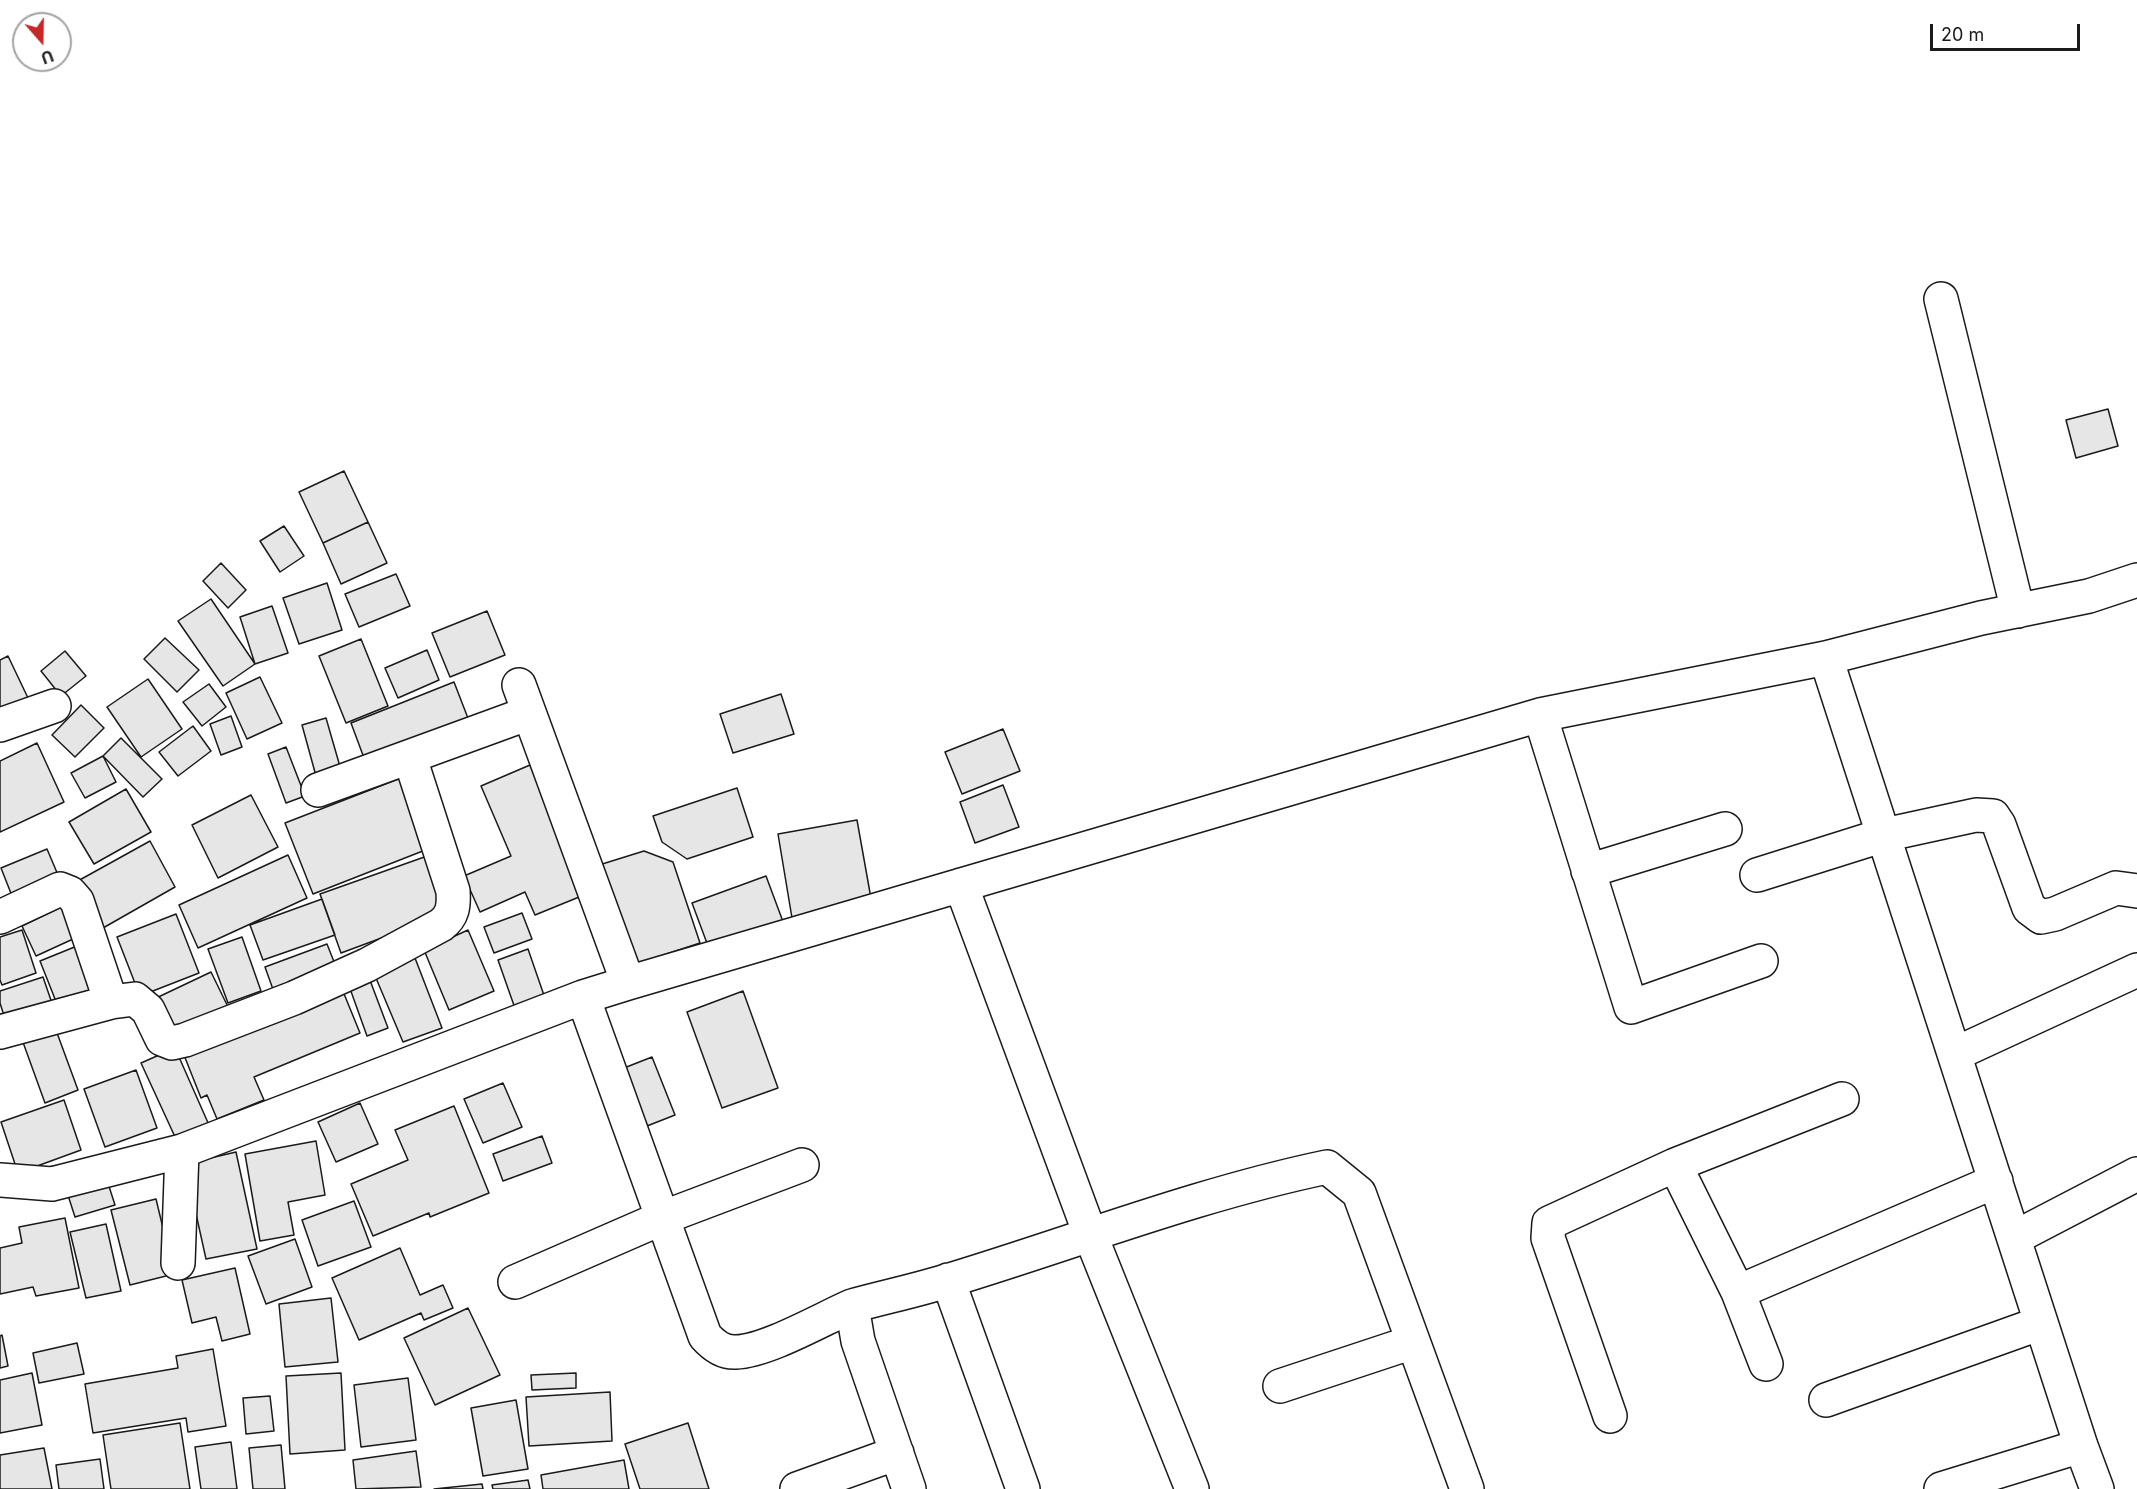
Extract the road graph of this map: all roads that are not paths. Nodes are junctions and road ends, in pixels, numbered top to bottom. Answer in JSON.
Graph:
{"nodes":[{"id":1,"x":1941,"y":299,"type":"dead end"},
{"id":2,"x":2137,"y":580,"type":"edge"},
{"id":3,"x":2018,"y":611,"type":"junction"},
{"id":4,"x":1826,"y":658,"type":"junction"},
{"id":5,"x":54,"y":706,"type":"dead end"},
{"id":6,"x":1540,"y":715,"type":"junction"},
{"id":7,"x":0,"y":725,"type":"edge"},
{"id":8,"x":410,"y":758,"type":"junction"},
{"id":9,"x":318,"y":789,"type":"dead end"},
{"id":10,"x":1725,"y":829,"type":"dead end"},
{"id":11,"x":1884,"y":835,"type":"junction"},
{"id":12,"x":1588,"y":871,"type":"junction"},
{"id":13,"x":1757,"y":875,"type":"dead end"},
{"id":14,"x":961,"y":885,"type":"junction"},
{"id":15,"x":2137,"y":891,"type":"edge"},
{"id":16,"x":0,"y":916,"type":"edge"},
{"id":17,"x":1761,"y":961,"type":"dead end"},
{"id":18,"x":2137,"y":970,"type":"edge"},
{"id":19,"x":628,"y":983,"type":"junction"},
{"id":20,"x":583,"y":998,"type":"junction"},
{"id":21,"x":111,"y":1002,"type":"junction"},
{"id":22,"x":0,"y":1032,"type":"edge"},
{"id":23,"x":1955,"y":1054,"type":"junction"},
{"id":24,"x":1842,"y":1099,"type":"dead end"},
{"id":25,"x":182,"y":1150,"type":"junction"},
{"id":26,"x":802,"y":1165,"type":"dead end"},
{"id":27,"x":1675,"y":1165,"type":"junction"},
{"id":28,"x":2137,"y":1174,"type":"edge"},
{"id":29,"x":0,"y":1180,"type":"edge"},
{"id":30,"x":1995,"y":1181,"type":"junction"},
{"id":31,"x":662,"y":1218,"type":"junction"},
{"id":32,"x":1090,"y":1234,"type":"junction"},
{"id":33,"x":2014,"y":1238,"type":"junction"},
{"id":34,"x":178,"y":1263,"type":"dead end"},
{"id":35,"x":948,"y":1280,"type":"junction"},
{"id":36,"x":515,"y":1282,"type":"dead end"},
{"id":37,"x":1738,"y":1292,"type":"junction"},
{"id":38,"x":852,"y":1306,"type":"junction"},
{"id":39,"x":2041,"y":1323,"type":"junction"},
{"id":40,"x":1413,"y":1342,"type":"junction"},
{"id":41,"x":1766,"y":1364,"type":"dead end"},
{"id":42,"x":1280,"y":1386,"type":"dead end"},
{"id":43,"x":1826,"y":1400,"type":"dead end"},
{"id":44,"x":1610,"y":1416,"type":"dead end"},
{"id":45,"x":2081,"y":1446,"type":"junction"},
{"id":46,"x":897,"y":1453,"type":"junction"},
{"id":47,"x":797,"y":1489,"type":"edge"},
{"id":48,"x":909,"y":1489,"type":"edge"},
{"id":49,"x":1023,"y":1489,"type":"edge"},
{"id":50,"x":1192,"y":1489,"type":"edge"},
{"id":51,"x":1467,"y":1489,"type":"edge"},
{"id":52,"x":1941,"y":1489,"type":"edge"},
{"id":53,"x":2097,"y":1489,"type":"edge"}],
"edges":[{"from":1,"to":3,"type":"street"},
{"from":2,"to":3,"type":"street"},
{"from":3,"to":4,"type":"street"},
{"from":4,"to":6,"type":"street"},
{"from":4,"to":11,"type":"street"},
{"from":5,"to":7,"type":"street"},
{"from":6,"to":12,"type":"street"},
{"from":6,"to":14,"type":"street"},
{"from":8,"to":9,"type":"street"},
{"from":8,"to":19,"type":"street"},
{"from":8,"to":21,"type":"street"},
{"from":10,"to":12,"type":"street"},
{"from":11,"to":13,"type":"street"},
{"from":11,"to":15,"type":"street"},
{"from":11,"to":23,"type":"street"},
{"from":12,"to":17,"type":"street"},
{"from":14,"to":19,"type":"street"},
{"from":14,"to":32,"type":"street"},
{"from":16,"to":21,"type":"street"},
{"from":18,"to":23,"type":"street"},
{"from":19,"to":20,"type":"street"},
{"from":20,"to":25,"type":"street"},
{"from":20,"to":31,"type":"street"},
{"from":21,"to":22,"type":"street"},
{"from":23,"to":30,"type":"street"},
{"from":24,"to":27,"type":"street"},
{"from":25,"to":29,"type":"street"},
{"from":25,"to":34,"type":"street"},
{"from":26,"to":31,"type":"street"},
{"from":27,"to":37,"type":"street"},
{"from":27,"to":44,"type":"street"},
{"from":28,"to":33,"type":"street"},
{"from":30,"to":33,"type":"street"},
{"from":30,"to":37,"type":"street"},
{"from":31,"to":36,"type":"street"},
{"from":31,"to":38,"type":"street"},
{"from":32,"to":35,"type":"street"},
{"from":32,"to":40,"type":"street"},
{"from":32,"to":50,"type":"street"},
{"from":33,"to":39,"type":"street"},
{"from":35,"to":38,"type":"street"},
{"from":35,"to":49,"type":"street"},
{"from":37,"to":41,"type":"street"},
{"from":38,"to":46,"type":"street"},
{"from":39,"to":43,"type":"street"},
{"from":39,"to":45,"type":"street"},
{"from":40,"to":42,"type":"street"},
{"from":40,"to":51,"type":"street"},
{"from":45,"to":52,"type":"street"},
{"from":45,"to":53,"type":"street"},
{"from":46,"to":47,"type":"street"},
{"from":46,"to":48,"type":"street"}]}
